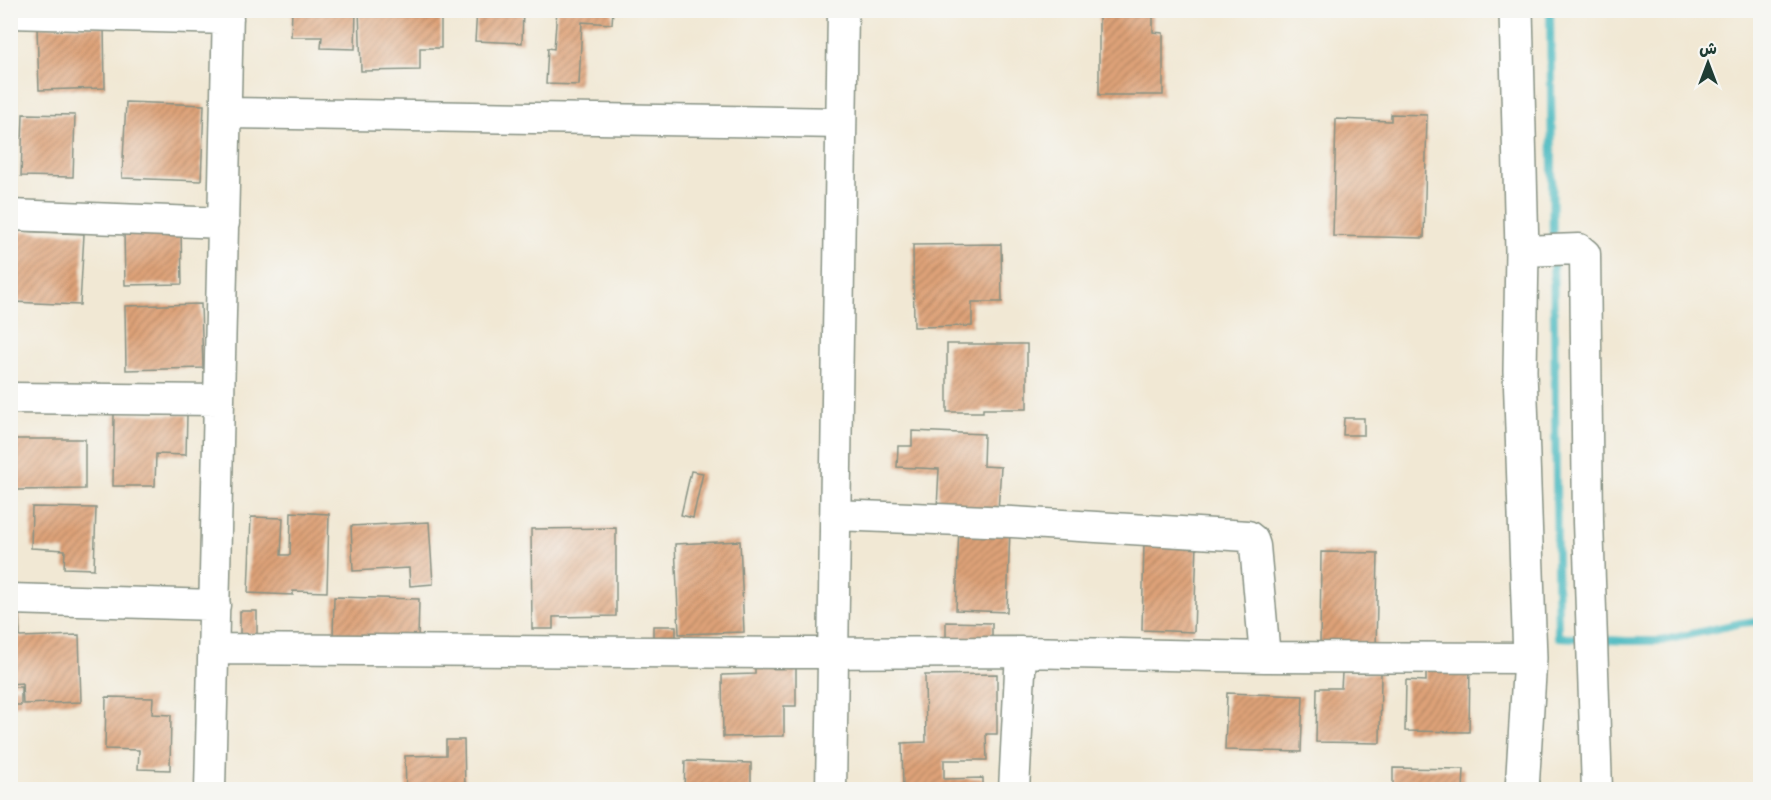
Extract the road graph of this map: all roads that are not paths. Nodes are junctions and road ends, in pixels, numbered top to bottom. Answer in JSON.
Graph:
{"nodes":[{"id":1,"x":843,"y":10,"type":"edge"},
{"id":2,"x":1516,"y":10,"type":"edge"},
{"id":3,"x":10,"y":13,"type":"edge"},
{"id":4,"x":228,"y":15,"type":"edge"},
{"id":5,"x":226,"y":113,"type":"junction"},
{"id":6,"x":842,"y":123,"type":"junction"},
{"id":7,"x":10,"y":215,"type":"edge"},
{"id":8,"x":224,"y":223,"type":"junction"},
{"id":9,"x":1522,"y":251,"type":"junction"},
{"id":10,"x":10,"y":398,"type":"edge"},
{"id":11,"x":219,"y":400,"type":"junction"},
{"id":12,"x":835,"y":515,"type":"junction"},
{"id":13,"x":10,"y":599,"type":"edge"},
{"id":14,"x":215,"y":605,"type":"junction"},
{"id":15,"x":213,"y":649,"type":"junction"},
{"id":16,"x":1021,"y":652,"type":"junction"},
{"id":17,"x":833,"y":653,"type":"junction"},
{"id":18,"x":1265,"y":657,"type":"junction"},
{"id":19,"x":1530,"y":658,"type":"junction"},
{"id":20,"x":210,"y":789,"type":"edge"},
{"id":21,"x":831,"y":789,"type":"edge"},
{"id":22,"x":1014,"y":789,"type":"edge"},
{"id":23,"x":1522,"y":789,"type":"edge"},
{"id":24,"x":1597,"y":789,"type":"edge"}],
"edges":[{"from":1,"to":6,"type":"street"},
{"from":2,"to":9,"type":"street"},
{"from":3,"to":4,"type":"street"},
{"from":4,"to":5,"type":"street"},
{"from":5,"to":6,"type":"street"},
{"from":5,"to":8,"type":"street"},
{"from":6,"to":12,"type":"street"},
{"from":7,"to":8,"type":"street"},
{"from":8,"to":11,"type":"street"},
{"from":9,"to":19,"type":"street"},
{"from":9,"to":24,"type":"street"},
{"from":10,"to":11,"type":"street"},
{"from":11,"to":14,"type":"street"},
{"from":12,"to":17,"type":"street"},
{"from":12,"to":18,"type":"street"},
{"from":13,"to":14,"type":"street"},
{"from":14,"to":15,"type":"street"},
{"from":15,"to":17,"type":"street"},
{"from":15,"to":20,"type":"street"},
{"from":16,"to":17,"type":"street"},
{"from":16,"to":18,"type":"street"},
{"from":16,"to":22,"type":"street"},
{"from":17,"to":21,"type":"street"},
{"from":18,"to":19,"type":"street"},
{"from":19,"to":23,"type":"street"}]}
